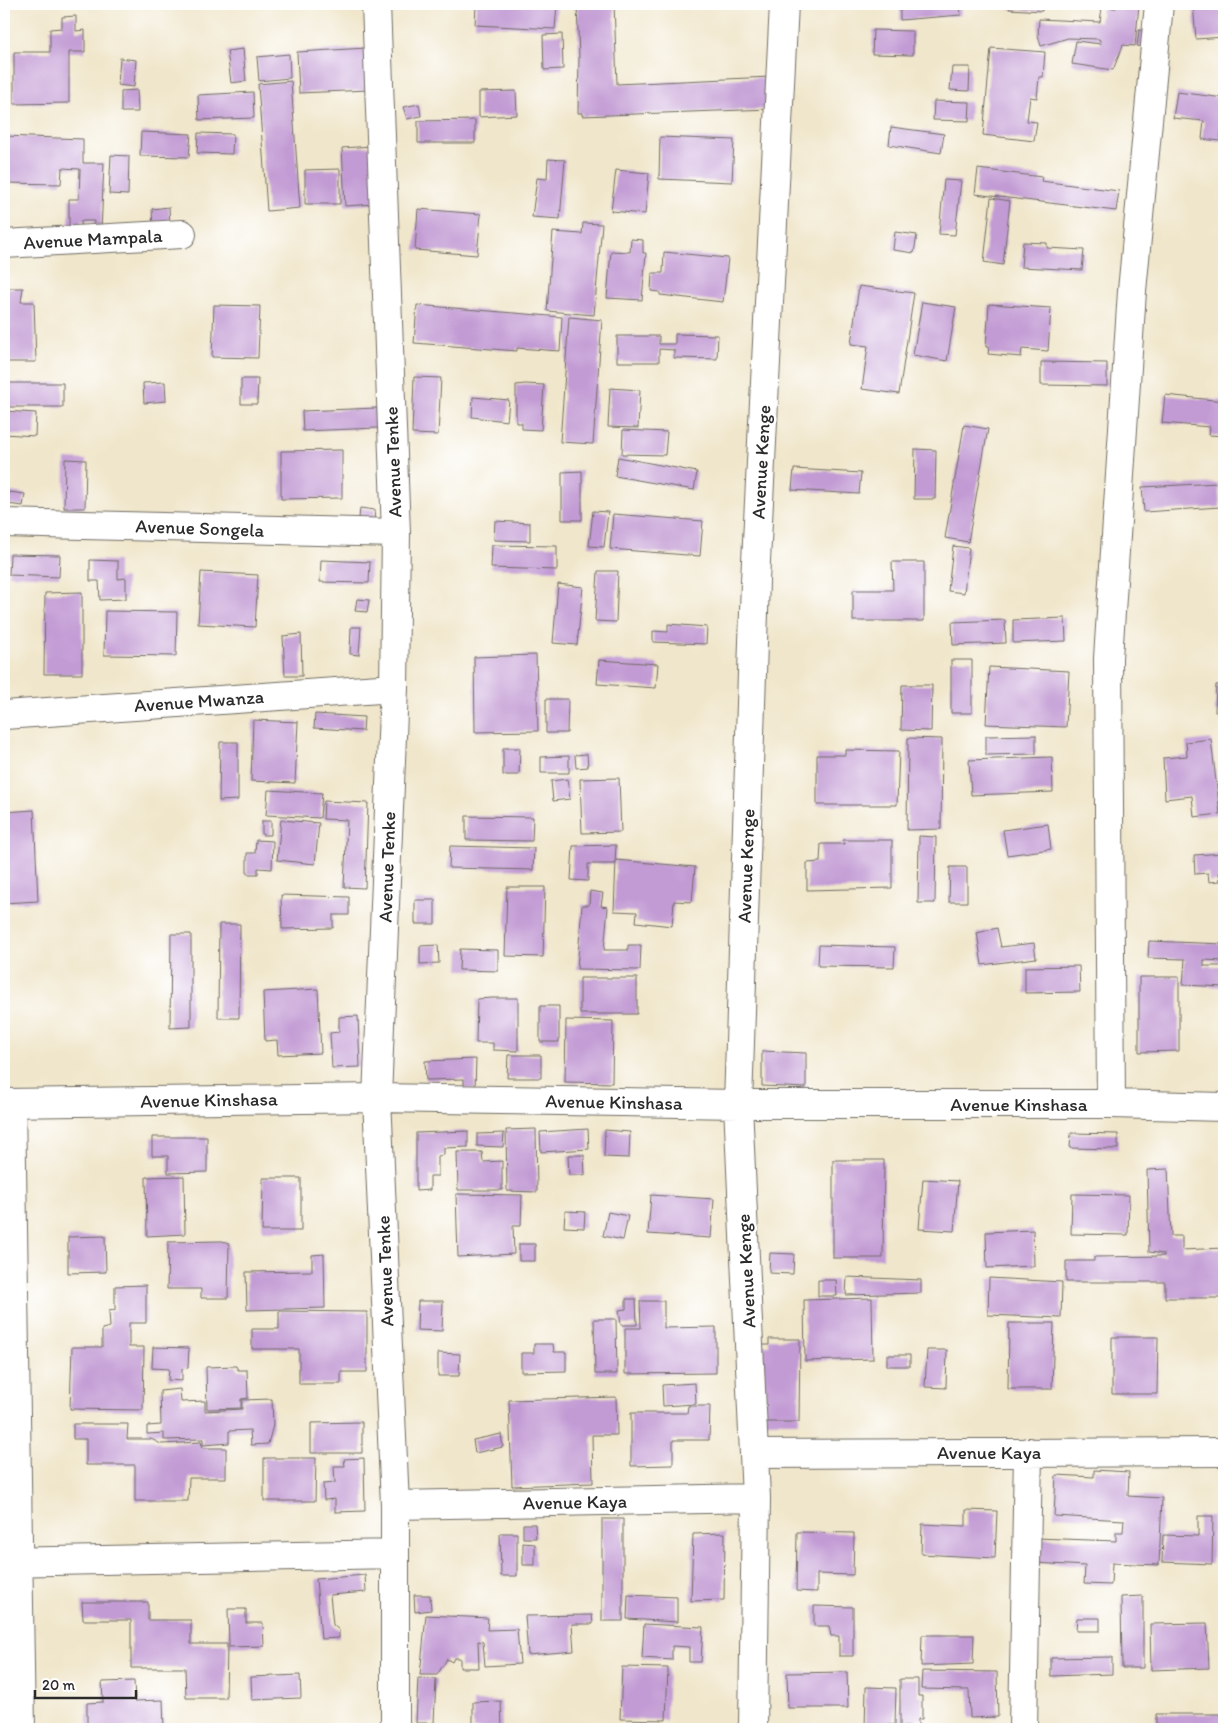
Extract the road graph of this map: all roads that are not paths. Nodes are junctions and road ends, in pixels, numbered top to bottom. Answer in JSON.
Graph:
{"nodes":[{"id":1,"x":376,"y":4,"type":"edge"},
{"id":2,"x":784,"y":4,"type":"edge"},
{"id":3,"x":1159,"y":4,"type":"edge"},
{"id":4,"x":182,"y":234,"type":"dead end"},
{"id":5,"x":4,"y":244,"type":"edge"},
{"id":6,"x":4,"y":523,"type":"edge"},
{"id":7,"x":396,"y":533,"type":"junction"},
{"id":8,"x":394,"y":688,"type":"junction"},
{"id":9,"x":4,"y":715,"type":"edge"},
{"id":10,"x":377,"y":1098,"type":"junction"},
{"id":11,"x":7,"y":1103,"type":"edge"},
{"id":12,"x":738,"y":1104,"type":"junction"},
{"id":13,"x":1111,"y":1104,"type":"junction"},
{"id":14,"x":1224,"y":1107,"type":"edge"},
{"id":15,"x":1028,"y":1452,"type":"junction"},
{"id":16,"x":1224,"y":1452,"type":"edge"},
{"id":17,"x":754,"y":1454,"type":"junction"},
{"id":18,"x":756,"y":1498,"type":"junction"},
{"id":19,"x":395,"y":1505,"type":"junction"},
{"id":20,"x":394,"y":1554,"type":"junction"},
{"id":21,"x":11,"y":1562,"type":"edge"},
{"id":22,"x":21,"y":1729,"type":"edge"},
{"id":23,"x":394,"y":1729,"type":"edge"},
{"id":24,"x":753,"y":1729,"type":"edge"},
{"id":25,"x":1023,"y":1729,"type":"edge"}],
"edges":[{"from":1,"to":7,"type":"street","name":"Avenue Tenke"},
{"from":2,"to":12,"type":"street","name":"Avenue Kenge"},
{"from":3,"to":13,"type":"street"},
{"from":4,"to":5,"type":"street","name":"Avenue Mampala"},
{"from":6,"to":7,"type":"street","name":"Avenue Songela"},
{"from":7,"to":8,"type":"street","name":"Avenue Tenke"},
{"from":8,"to":9,"type":"street","name":"Avenue Mwanza"},
{"from":8,"to":10,"type":"street","name":"Avenue Tenke"},
{"from":10,"to":11,"type":"street","name":"Avenue Kinshasa"},
{"from":10,"to":12,"type":"street","name":"Avenue Kinshasa"},
{"from":10,"to":19,"type":"street","name":"Avenue Tenke"},
{"from":11,"to":21,"type":"street"},
{"from":12,"to":13,"type":"street","name":"Avenue Kinshasa"},
{"from":12,"to":17,"type":"street","name":"Avenue Kenge"},
{"from":13,"to":14,"type":"street","name":"Avenue Kinshasa"},
{"from":15,"to":16,"type":"street","name":"Avenue Kaya"},
{"from":15,"to":17,"type":"street","name":"Avenue Kaya"},
{"from":15,"to":25,"type":"street"},
{"from":17,"to":18,"type":"street","name":"Avenue Kenge"},
{"from":18,"to":19,"type":"street","name":"Avenue Kaya"},
{"from":18,"to":24,"type":"street","name":"Avenue Kenge"},
{"from":19,"to":20,"type":"street","name":"Avenue Tenke"},
{"from":20,"to":21,"type":"street"},
{"from":20,"to":23,"type":"street","name":"Avenue Tenke"},
{"from":21,"to":22,"type":"street"}]}
